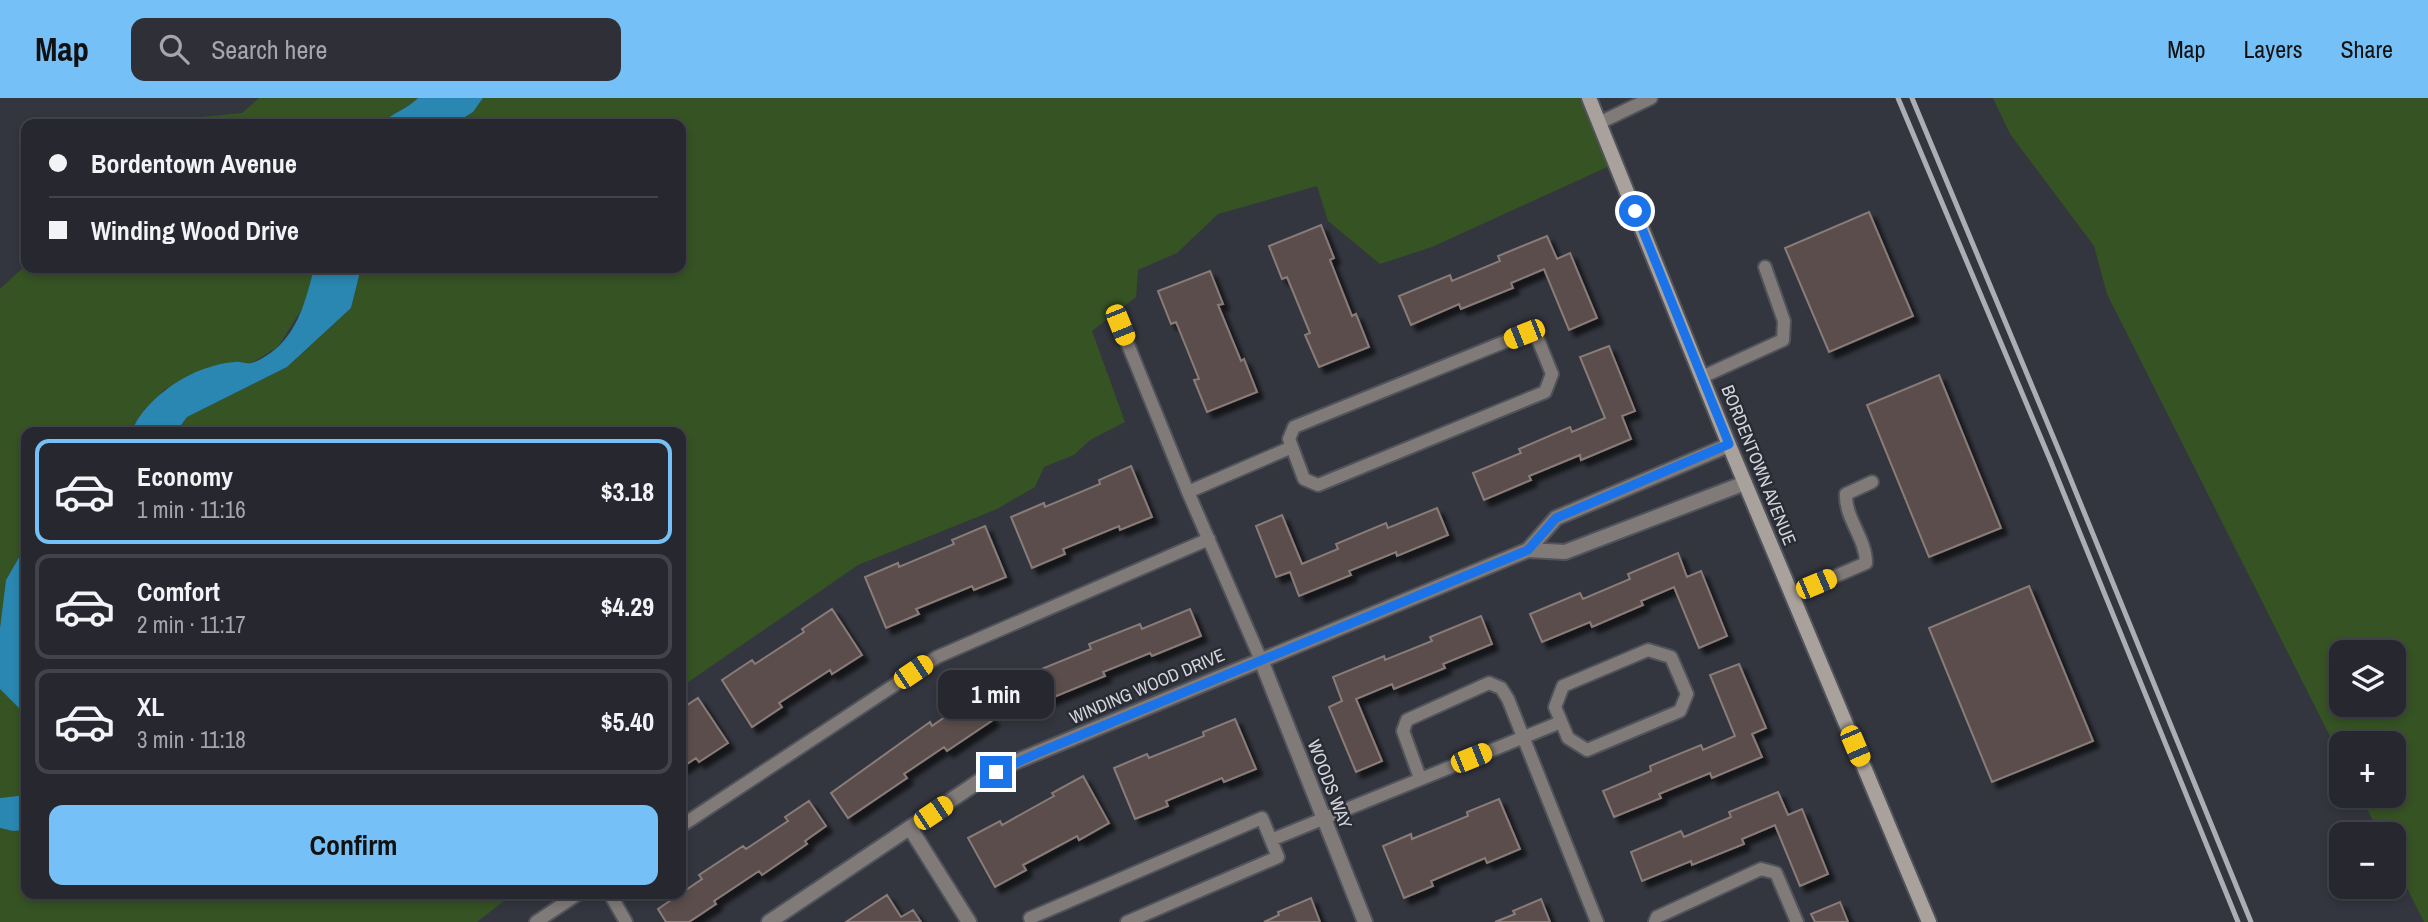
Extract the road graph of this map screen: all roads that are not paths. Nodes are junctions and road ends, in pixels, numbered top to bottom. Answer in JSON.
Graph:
{"nodes":[{"id":1,"x":1589,"y":98,"type":"edge"},
{"id":2,"x":1651,"y":98,"type":"edge"},
{"id":3,"x":1599,"y":122,"type":"junction"},
{"id":4,"x":1765,"y":267,"type":"dead end"},
{"id":5,"x":1120,"y":325,"type":"dead end"},
{"id":6,"x":1702,"y":377,"type":"junction"},
{"id":7,"x":1729,"y":444,"type":"junction"},
{"id":8,"x":1292,"y":447,"type":"junction"},
{"id":9,"x":1745,"y":482,"type":"junction"},
{"id":10,"x":1872,"y":482,"type":"dead end"},
{"id":11,"x":1188,"y":492,"type":"junction"},
{"id":12,"x":1209,"y":539,"type":"junction"},
{"id":13,"x":1528,"y":550,"type":"junction"},
{"id":14,"x":1792,"y":595,"type":"junction"},
{"id":15,"x":1261,"y":660,"type":"junction"},
{"id":16,"x":1561,"y":722,"type":"junction"},
{"id":17,"x":1523,"y":737,"type":"junction"},
{"id":18,"x":1420,"y":778,"type":"junction"},
{"id":19,"x":1323,"y":819,"type":"junction"},
{"id":20,"x":686,"y":823,"type":"edge"},
{"id":21,"x":910,"y":828,"type":"junction"},
{"id":22,"x":1271,"y":840,"type":"junction"},
{"id":23,"x":570,"y":899,"type":"edge"},
{"id":24,"x":613,"y":899,"type":"edge"},
{"id":25,"x":536,"y":922,"type":"edge"},
{"id":26,"x":626,"y":922,"type":"edge"},
{"id":27,"x":769,"y":922,"type":"edge"},
{"id":28,"x":969,"y":922,"type":"edge"},
{"id":29,"x":1032,"y":922,"type":"edge"},
{"id":30,"x":1126,"y":922,"type":"edge"},
{"id":31,"x":1365,"y":922,"type":"edge"},
{"id":32,"x":1597,"y":922,"type":"edge"},
{"id":33,"x":1656,"y":922,"type":"edge"},
{"id":34,"x":1797,"y":922,"type":"edge"},
{"id":35,"x":1929,"y":922,"type":"edge"}],
"edges":[{"from":1,"to":3,"type":"main road","name":"BORDENTOWN AVENUE"},
{"from":2,"to":3,"type":"lane"},
{"from":3,"to":6,"type":"main road","name":"BORDENTOWN AVENUE"},
{"from":4,"to":6,"type":"lane"},
{"from":5,"to":11,"type":"lane"},
{"from":6,"to":7,"type":"main road","name":"BORDENTOWN AVENUE"},
{"from":7,"to":9,"type":"main road","name":"BORDENTOWN AVENUE"},
{"from":7,"to":13,"type":"street","name":"WINDING WOOD DRIVE"},
{"from":8,"to":8,"type":"lane"},
{"from":8,"to":11,"type":"lane"},
{"from":9,"to":13,"type":"street","name":"WINDING WOOD DRIVE"},
{"from":9,"to":14,"type":"main road","name":"BORDENTOWN AVENUE"},
{"from":10,"to":14,"type":"lane"},
{"from":11,"to":12,"type":"lane"},
{"from":12,"to":15,"type":"lane"},
{"from":12,"to":20,"type":"lane"},
{"from":13,"to":15,"type":"street","name":"WINDING WOOD DRIVE"},
{"from":14,"to":35,"type":"main road","name":"BORDENTOWN AVENUE"},
{"from":15,"to":19,"type":"street","name":"WOODS WAY"},
{"from":15,"to":21,"type":"street","name":"WINDING WOOD DRIVE"},
{"from":16,"to":16,"type":"lane"},
{"from":16,"to":17,"type":"lane"},
{"from":17,"to":18,"type":"lane"},
{"from":17,"to":18,"type":"lane"},
{"from":17,"to":32,"type":"lane"},
{"from":18,"to":19,"type":"lane"},
{"from":19,"to":22,"type":"lane"},
{"from":19,"to":31,"type":"street","name":"WOODS WAY"},
{"from":21,"to":27,"type":"street","name":"WINDING WOOD DRIVE"},
{"from":21,"to":28,"type":"street"},
{"from":22,"to":29,"type":"lane"},
{"from":22,"to":30,"type":"lane"},
{"from":23,"to":25,"type":"lane"},
{"from":24,"to":26,"type":"lane"},
{"from":33,"to":34,"type":"lane"}]}
